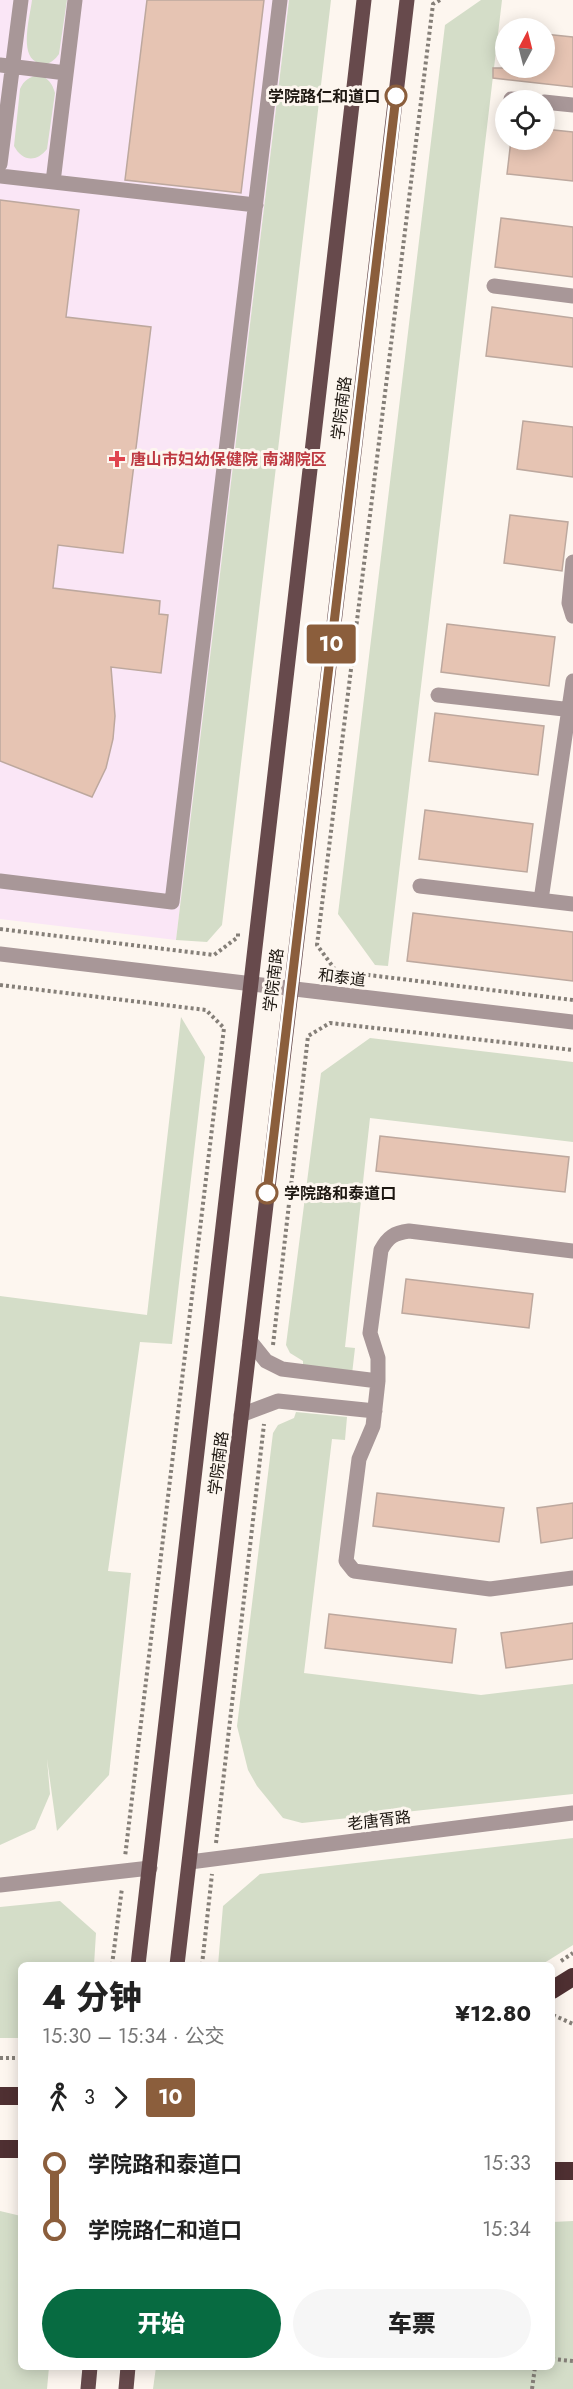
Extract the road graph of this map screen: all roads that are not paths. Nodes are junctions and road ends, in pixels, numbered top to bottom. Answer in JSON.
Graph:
{"nodes":[{"id":1,"x":21,"y":0,"type":"edge"},
{"id":2,"x":75,"y":0,"type":"edge"},
{"id":3,"x":280,"y":0,"type":"edge"},
{"id":4,"x":364,"y":0,"type":"edge"},
{"id":5,"x":407,"y":0,"type":"edge"},
{"id":6,"x":6,"y":66,"type":"edge"},
{"id":7,"x":66,"y":73,"type":"junction"},
{"id":8,"x":555,"y":103,"type":"edge"},
{"id":9,"x":573,"y":105,"type":"edge"},
{"id":10,"x":0,"y":164,"type":"edge"},
{"id":11,"x":0,"y":176,"type":"edge"},
{"id":12,"x":53,"y":182,"type":"junction"},
{"id":13,"x":255,"y":205,"type":"junction"},
{"id":14,"x":494,"y":286,"type":"dead end"},
{"id":15,"x":573,"y":296,"type":"edge"},
{"id":16,"x":573,"y":562,"type":"edge"},
{"id":17,"x":573,"y":616,"type":"edge"},
{"id":18,"x":573,"y":681,"type":"edge"},
{"id":19,"x":438,"y":694,"type":"dead end"},
{"id":20,"x":571,"y":710,"type":"edge"},
{"id":21,"x":0,"y":881,"type":"edge"},
{"id":22,"x":420,"y":886,"type":"dead end"},
{"id":23,"x":541,"y":900,"type":"junction"},
{"id":24,"x":573,"y":904,"type":"edge"},
{"id":25,"x":0,"y":954,"type":"edge"},
{"id":26,"x":251,"y":984,"type":"junction"},
{"id":27,"x":291,"y":988,"type":"junction"},
{"id":28,"x":573,"y":1022,"type":"edge"},
{"id":29,"x":573,"y":1251,"type":"edge"},
{"id":30,"x":250,"y":1341,"type":"junction"},
{"id":31,"x":378,"y":1381,"type":"junction"},
{"id":32,"x":375,"y":1411,"type":"junction"},
{"id":33,"x":242,"y":1415,"type":"junction"},
{"id":34,"x":573,"y":1578,"type":"edge"},
{"id":35,"x":573,"y":1813,"type":"edge"},
{"id":36,"x":190,"y":1862,"type":"junction"},
{"id":37,"x":150,"y":1868,"type":"junction"},
{"id":38,"x":0,"y":1885,"type":"edge"},
{"id":39,"x":138,"y":1962,"type":"edge"},
{"id":40,"x":177,"y":1962,"type":"edge"},
{"id":41,"x":573,"y":1977,"type":"edge"},
{"id":42,"x":555,"y":1988,"type":"edge"},
{"id":43,"x":0,"y":2096,"type":"edge"},
{"id":44,"x":18,"y":2096,"type":"edge"},
{"id":45,"x":0,"y":2149,"type":"edge"},
{"id":46,"x":18,"y":2149,"type":"edge"},
{"id":47,"x":573,"y":2170,"type":"edge"},
{"id":48,"x":555,"y":2171,"type":"edge"},
{"id":49,"x":90,"y":2370,"type":"edge"},
{"id":50,"x":128,"y":2370,"type":"edge"},
{"id":51,"x":88,"y":2389,"type":"edge"},
{"id":52,"x":126,"y":2389,"type":"edge"}],
"edges":[{"from":1,"to":6,"type":"street"},
{"from":2,"to":7,"type":"street"},
{"from":3,"to":13,"type":"street"},
{"from":4,"to":26,"type":"main road","name":"学院南路"},
{"from":5,"to":27,"type":"main road","name":"学院南路"},
{"from":6,"to":7,"type":"street"},
{"from":6,"to":10,"type":"street"},
{"from":7,"to":12,"type":"street"},
{"from":8,"to":9,"type":"street"},
{"from":11,"to":12,"type":"street"},
{"from":12,"to":13,"type":"street"},
{"from":13,"to":21,"type":"street"},
{"from":14,"to":15,"type":"street"},
{"from":16,"to":17,"type":"street"},
{"from":18,"to":20,"type":"street"},
{"from":19,"to":20,"type":"street"},
{"from":20,"to":23,"type":"street"},
{"from":22,"to":23,"type":"street"},
{"from":23,"to":24,"type":"street"},
{"from":25,"to":26,"type":"street","name":"和泰道"},
{"from":26,"to":27,"type":"street","name":"和泰道"},
{"from":26,"to":37,"type":"main road","name":"学院南路"},
{"from":27,"to":28,"type":"street","name":"和泰道"},
{"from":27,"to":30,"type":"main road","name":"学院南路"},
{"from":29,"to":31,"type":"street"},
{"from":30,"to":31,"type":"street"},
{"from":30,"to":33,"type":"main road","name":"学院南路"},
{"from":31,"to":32,"type":"street"},
{"from":32,"to":33,"type":"street"},
{"from":32,"to":34,"type":"street"},
{"from":33,"to":36,"type":"main road","name":"学院南路"},
{"from":35,"to":36,"type":"street","name":"老唐胥路"},
{"from":36,"to":40,"type":"main road","name":"学院南路"},
{"from":37,"to":38,"type":"street"},
{"from":37,"to":39,"type":"main road","name":"学院南路"},
{"from":41,"to":42,"type":"highway"},
{"from":43,"to":44,"type":"highway"},
{"from":45,"to":46,"type":"highway"},
{"from":47,"to":48,"type":"highway"},
{"from":49,"to":51,"type":"main road"},
{"from":50,"to":52,"type":"main road"}]}
